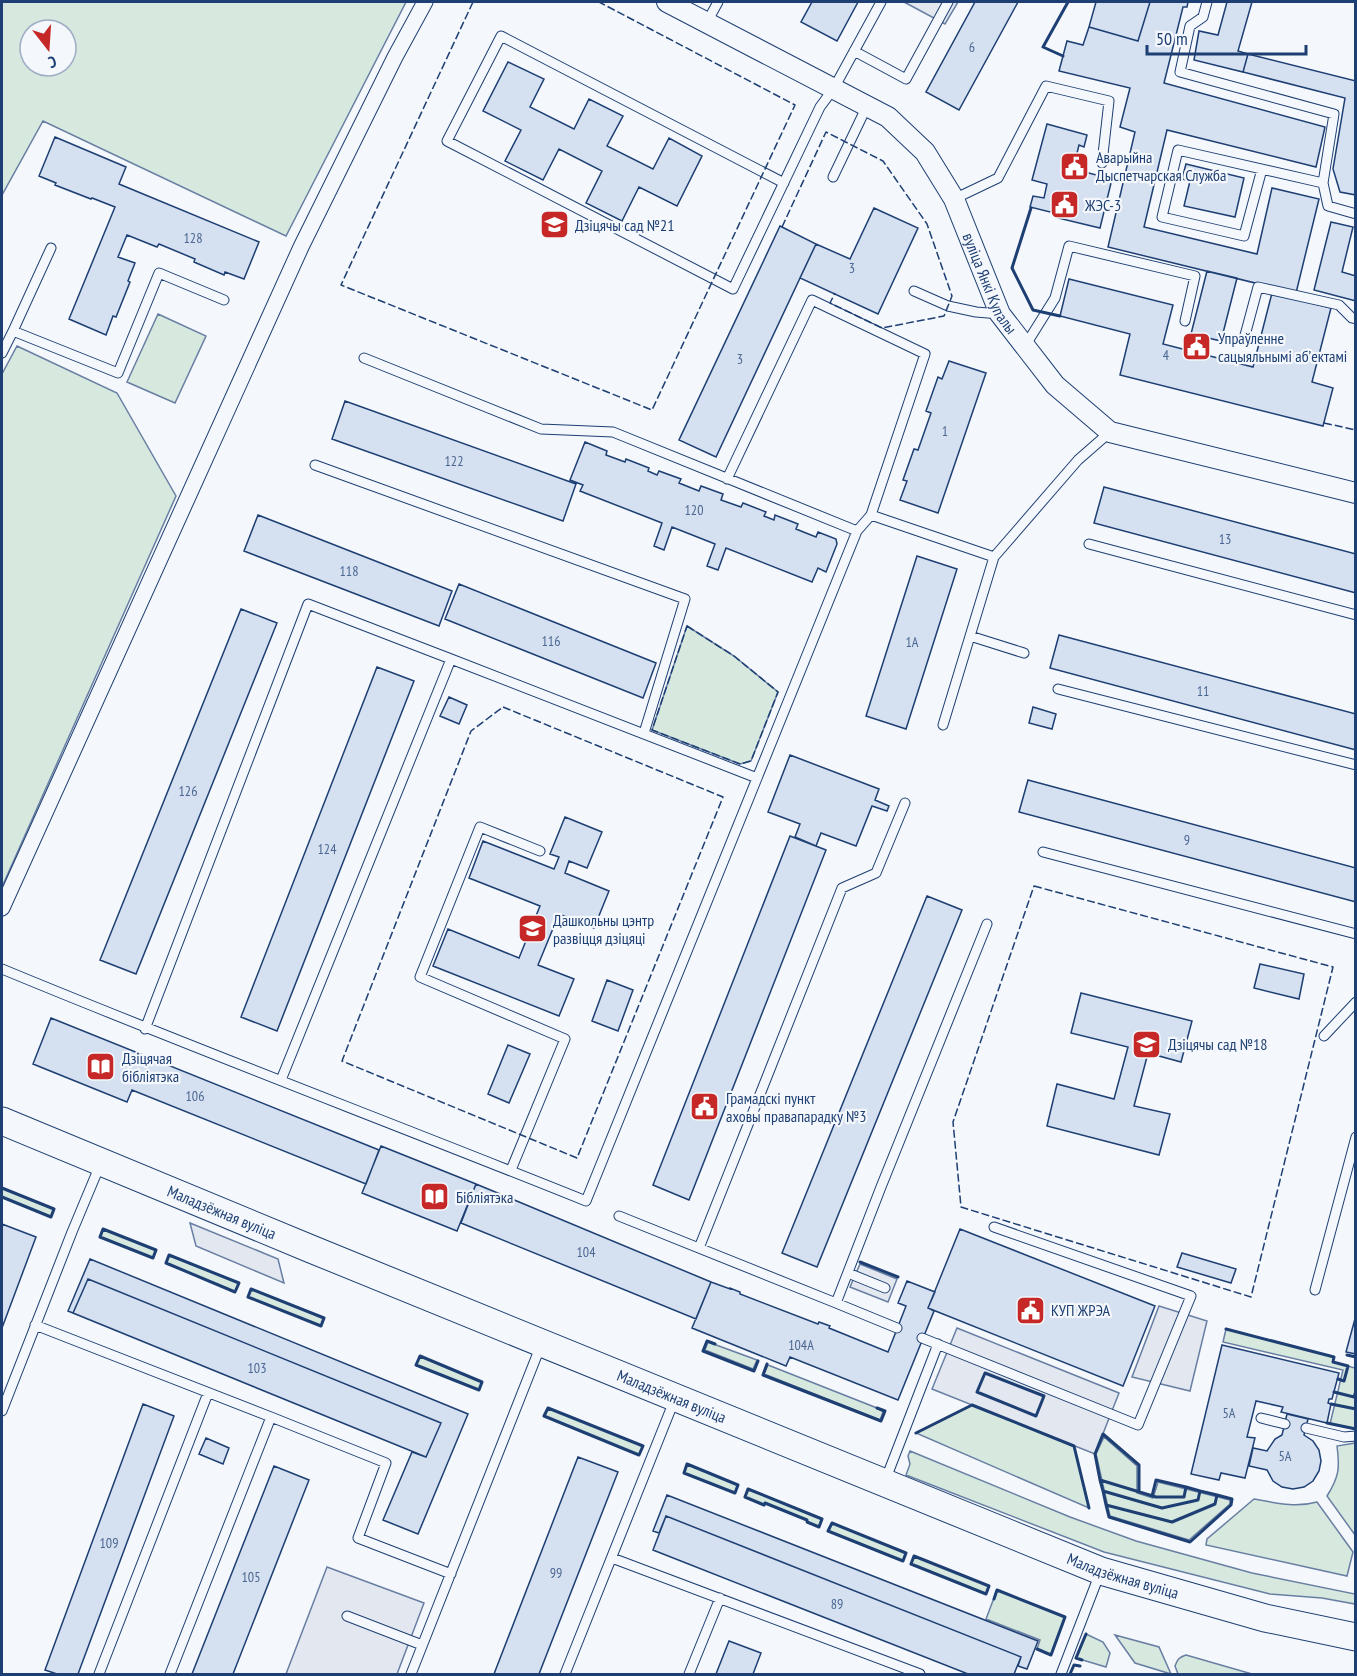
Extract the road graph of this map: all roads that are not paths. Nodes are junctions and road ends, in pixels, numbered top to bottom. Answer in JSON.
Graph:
{"nodes":[{"id":1,"x":425,"y":2,"type":"edge"},
{"id":2,"x":667,"y":2,"type":"edge"},
{"id":3,"x":718,"y":2,"type":"edge"},
{"id":4,"x":881,"y":2,"type":"edge"},
{"id":5,"x":948,"y":2,"type":"edge"},
{"id":6,"x":1207,"y":2,"type":"edge"},
{"id":7,"x":707,"y":22,"type":"junction"},
{"id":8,"x":854,"y":51,"type":"junction"},
{"id":9,"x":834,"y":88,"type":"junction"},
{"id":10,"x":867,"y":106,"type":"junction"},
{"id":11,"x":1102,"y":163,"type":"dead end"},
{"id":12,"x":1262,"y":169,"type":"junction"},
{"id":13,"x":833,"y":177,"type":"dead end"},
{"id":14,"x":784,"y":183,"type":"junction"},
{"id":15,"x":1323,"y":183,"type":"junction"},
{"id":16,"x":954,"y":199,"type":"junction"},
{"id":17,"x":1356,"y":214,"type":"edge"},
{"id":18,"x":51,"y":248,"type":"dead end"},
{"id":19,"x":914,"y":291,"type":"dead end"},
{"id":20,"x":224,"y":300,"type":"dead end"},
{"id":21,"x":1000,"y":314,"type":"junction"},
{"id":22,"x":1356,"y":319,"type":"edge"},
{"id":23,"x":1185,"y":321,"type":"dead end"},
{"id":24,"x":13,"y":331,"type":"junction"},
{"id":25,"x":1244,"y":339,"type":"dead end"},
{"id":26,"x":1025,"y":346,"type":"junction"},
{"id":27,"x":2,"y":353,"type":"edge"},
{"id":28,"x":364,"y":358,"type":"dead end"},
{"id":29,"x":1110,"y":432,"type":"junction"},
{"id":30,"x":315,"y":465,"type":"dead end"},
{"id":31,"x":728,"y":479,"type":"junction"},
{"id":32,"x":1356,"y":493,"type":"edge"},
{"id":33,"x":872,"y":515,"type":"junction"},
{"id":34,"x":857,"y":531,"type":"junction"},
{"id":35,"x":1089,"y":544,"type":"dead end"},
{"id":36,"x":994,"y":557,"type":"junction"},
{"id":37,"x":1356,"y":615,"type":"edge"},
{"id":38,"x":970,"y":636,"type":"junction"},
{"id":39,"x":1024,"y":653,"type":"dead end"},
{"id":40,"x":451,"y":659,"type":"junction"},
{"id":41,"x":1059,"y":689,"type":"dead end"},
{"id":42,"x":943,"y":725,"type":"dead end"},
{"id":43,"x":644,"y":733,"type":"junction"},
{"id":44,"x":1356,"y":765,"type":"edge"},
{"id":45,"x":757,"y":778,"type":"junction"},
{"id":46,"x":905,"y":803,"type":"dead end"},
{"id":47,"x":540,"y":851,"type":"dead end"},
{"id":48,"x":1043,"y":852,"type":"dead end"},
{"id":49,"x":2,"y":908,"type":"edge"},
{"id":50,"x":987,"y":924,"type":"dead end"},
{"id":51,"x":1356,"y":933,"type":"edge"},
{"id":52,"x":2,"y":969,"type":"edge"},
{"id":53,"x":1356,"y":1002,"type":"edge"},
{"id":54,"x":145,"y":1029,"type":"junction"},
{"id":55,"x":1324,"y":1036,"type":"dead end"},
{"id":56,"x":281,"y":1080,"type":"junction"},
{"id":57,"x":2,"y":1120,"type":"edge"},
{"id":58,"x":1356,"y":1137,"type":"edge"},
{"id":59,"x":101,"y":1163,"type":"junction"},
{"id":60,"x":511,"y":1170,"type":"junction"},
{"id":61,"x":619,"y":1216,"type":"dead end"},
{"id":62,"x":994,"y":1227,"type":"dead end"},
{"id":63,"x":699,"y":1248,"type":"junction"},
{"id":64,"x":848,"y":1273,"type":"junction"},
{"id":65,"x":885,"y":1288,"type":"dead end"},
{"id":66,"x":1315,"y":1290,"type":"dead end"},
{"id":67,"x":836,"y":1303,"type":"junction"},
{"id":68,"x":35,"y":1325,"type":"junction"},
{"id":69,"x":897,"y":1328,"type":"dead end"},
{"id":70,"x":922,"y":1338,"type":"dead end"},
{"id":71,"x":542,"y":1342,"type":"junction"},
{"id":72,"x":938,"y":1344,"type":"junction"},
{"id":73,"x":208,"y":1394,"type":"junction"},
{"id":74,"x":676,"y":1398,"type":"junction"},
{"id":75,"x":2,"y":1411,"type":"edge"},
{"id":76,"x":271,"y":1417,"type":"junction"},
{"id":77,"x":1261,"y":1418,"type":"dead end"},
{"id":78,"x":1285,"y":1424,"type":"dead end"},
{"id":79,"x":1305,"y":1428,"type":"dead end"},
{"id":80,"x":1356,"y":1436,"type":"edge"},
{"id":81,"x":884,"y":1483,"type":"junction"},
{"id":82,"x":612,"y":1558,"type":"junction"},
{"id":83,"x":1101,"y":1571,"type":"junction"},
{"id":84,"x":451,"y":1574,"type":"junction"},
{"id":85,"x":720,"y":1598,"type":"junction"},
{"id":86,"x":347,"y":1616,"type":"dead end"},
{"id":87,"x":1356,"y":1637,"type":"edge"},
{"id":88,"x":423,"y":1645,"type":"junction"},
{"id":89,"x":99,"y":1674,"type":"edge"},
{"id":90,"x":170,"y":1674,"type":"edge"},
{"id":91,"x":411,"y":1674,"type":"edge"},
{"id":92,"x":565,"y":1674,"type":"edge"},
{"id":93,"x":689,"y":1674,"type":"edge"},
{"id":94,"x":920,"y":1674,"type":"edge"},
{"id":95,"x":1061,"y":1674,"type":"edge"}],
"edges":[{"from":1,"to":49,"type":"street"},
{"from":2,"to":7,"type":"street","name":"вуліца Янкі Купалы"},
{"from":3,"to":7,"type":"lane"},
{"from":4,"to":8,"type":"lane"},
{"from":5,"to":8,"type":"lane"},
{"from":6,"to":15,"type":"lane"},
{"from":7,"to":9,"type":"street","name":"вуліца Янкі Купалы"},
{"from":8,"to":9,"type":"lane"},
{"from":9,"to":10,"type":"street","name":"вуліца Янкі Купалы"},
{"from":9,"to":14,"type":"lane"},
{"from":10,"to":13,"type":"lane"},
{"from":10,"to":16,"type":"street","name":"вуліца Янкі Купалы"},
{"from":11,"to":16,"type":"lane"},
{"from":12,"to":12,"type":"lane"},
{"from":12,"to":15,"type":"lane"},
{"from":14,"to":14,"type":"lane"},
{"from":15,"to":17,"type":"lane"},
{"from":16,"to":21,"type":"street","name":"вуліца Янкі Купалы"},
{"from":18,"to":24,"type":"lane"},
{"from":19,"to":21,"type":"lane"},
{"from":20,"to":24,"type":"lane"},
{"from":21,"to":26,"type":"street","name":"вуліца Янкі Купалы"},
{"from":22,"to":25,"type":"lane"},
{"from":23,"to":26,"type":"lane"},
{"from":24,"to":27,"type":"lane"},
{"from":26,"to":29,"type":"street","name":"вуліца Янкі Купалы"},
{"from":28,"to":31,"type":"lane"},
{"from":29,"to":32,"type":"street","name":"вуліца Янкі Купалы"},
{"from":29,"to":36,"type":"lane"},
{"from":30,"to":43,"type":"lane"},
{"from":31,"to":33,"type":"lane"},
{"from":31,"to":34,"type":"lane"},
{"from":33,"to":34,"type":"lane"},
{"from":33,"to":36,"type":"lane"},
{"from":34,"to":45,"type":"lane"},
{"from":35,"to":37,"type":"lane"},
{"from":36,"to":38,"type":"lane"},
{"from":38,"to":39,"type":"lane"},
{"from":38,"to":42,"type":"lane"},
{"from":40,"to":43,"type":"lane"},
{"from":40,"to":54,"type":"lane"},
{"from":40,"to":56,"type":"lane"},
{"from":41,"to":44,"type":"lane"},
{"from":43,"to":45,"type":"lane"},
{"from":45,"to":60,"type":"lane"},
{"from":46,"to":63,"type":"lane"},
{"from":47,"to":60,"type":"lane"},
{"from":48,"to":51,"type":"lane"},
{"from":50,"to":64,"type":"lane"},
{"from":52,"to":54,"type":"lane"},
{"from":53,"to":55,"type":"lane"},
{"from":54,"to":56,"type":"lane"},
{"from":56,"to":60,"type":"lane"},
{"from":57,"to":59,"type":"main road","name":"Маладзёжная вуліца"},
{"from":58,"to":66,"type":"lane"},
{"from":59,"to":68,"type":"lane"},
{"from":59,"to":71,"type":"main road","name":"Маладзёжная вуліца"},
{"from":61,"to":63,"type":"lane"},
{"from":62,"to":72,"type":"lane"},
{"from":63,"to":67,"type":"lane"},
{"from":64,"to":65,"type":"lane"},
{"from":64,"to":67,"type":"lane"},
{"from":67,"to":69,"type":"lane"},
{"from":68,"to":73,"type":"lane"},
{"from":68,"to":75,"type":"lane"},
{"from":70,"to":72,"type":"lane"},
{"from":71,"to":74,"type":"main road","name":"Маладзёжная вуліца"},
{"from":71,"to":84,"type":"lane"},
{"from":72,"to":81,"type":"lane"},
{"from":73,"to":76,"type":"lane"},
{"from":73,"to":89,"type":"lane"},
{"from":74,"to":81,"type":"main road","name":"Маладзёжная вуліца"},
{"from":74,"to":82,"type":"lane"},
{"from":76,"to":84,"type":"lane"},
{"from":76,"to":90,"type":"lane"},
{"from":77,"to":78,"type":"lane"},
{"from":79,"to":80,"type":"lane"},
{"from":81,"to":83,"type":"main road","name":"Маладзёжная вуліца"},
{"from":82,"to":85,"type":"lane"},
{"from":82,"to":92,"type":"lane"},
{"from":83,"to":87,"type":"main road","name":"Маладзёжная вуліца"},
{"from":83,"to":95,"type":"lane"},
{"from":84,"to":88,"type":"lane"},
{"from":85,"to":93,"type":"lane"},
{"from":85,"to":94,"type":"lane"},
{"from":86,"to":88,"type":"lane"},
{"from":88,"to":91,"type":"lane"}]}
